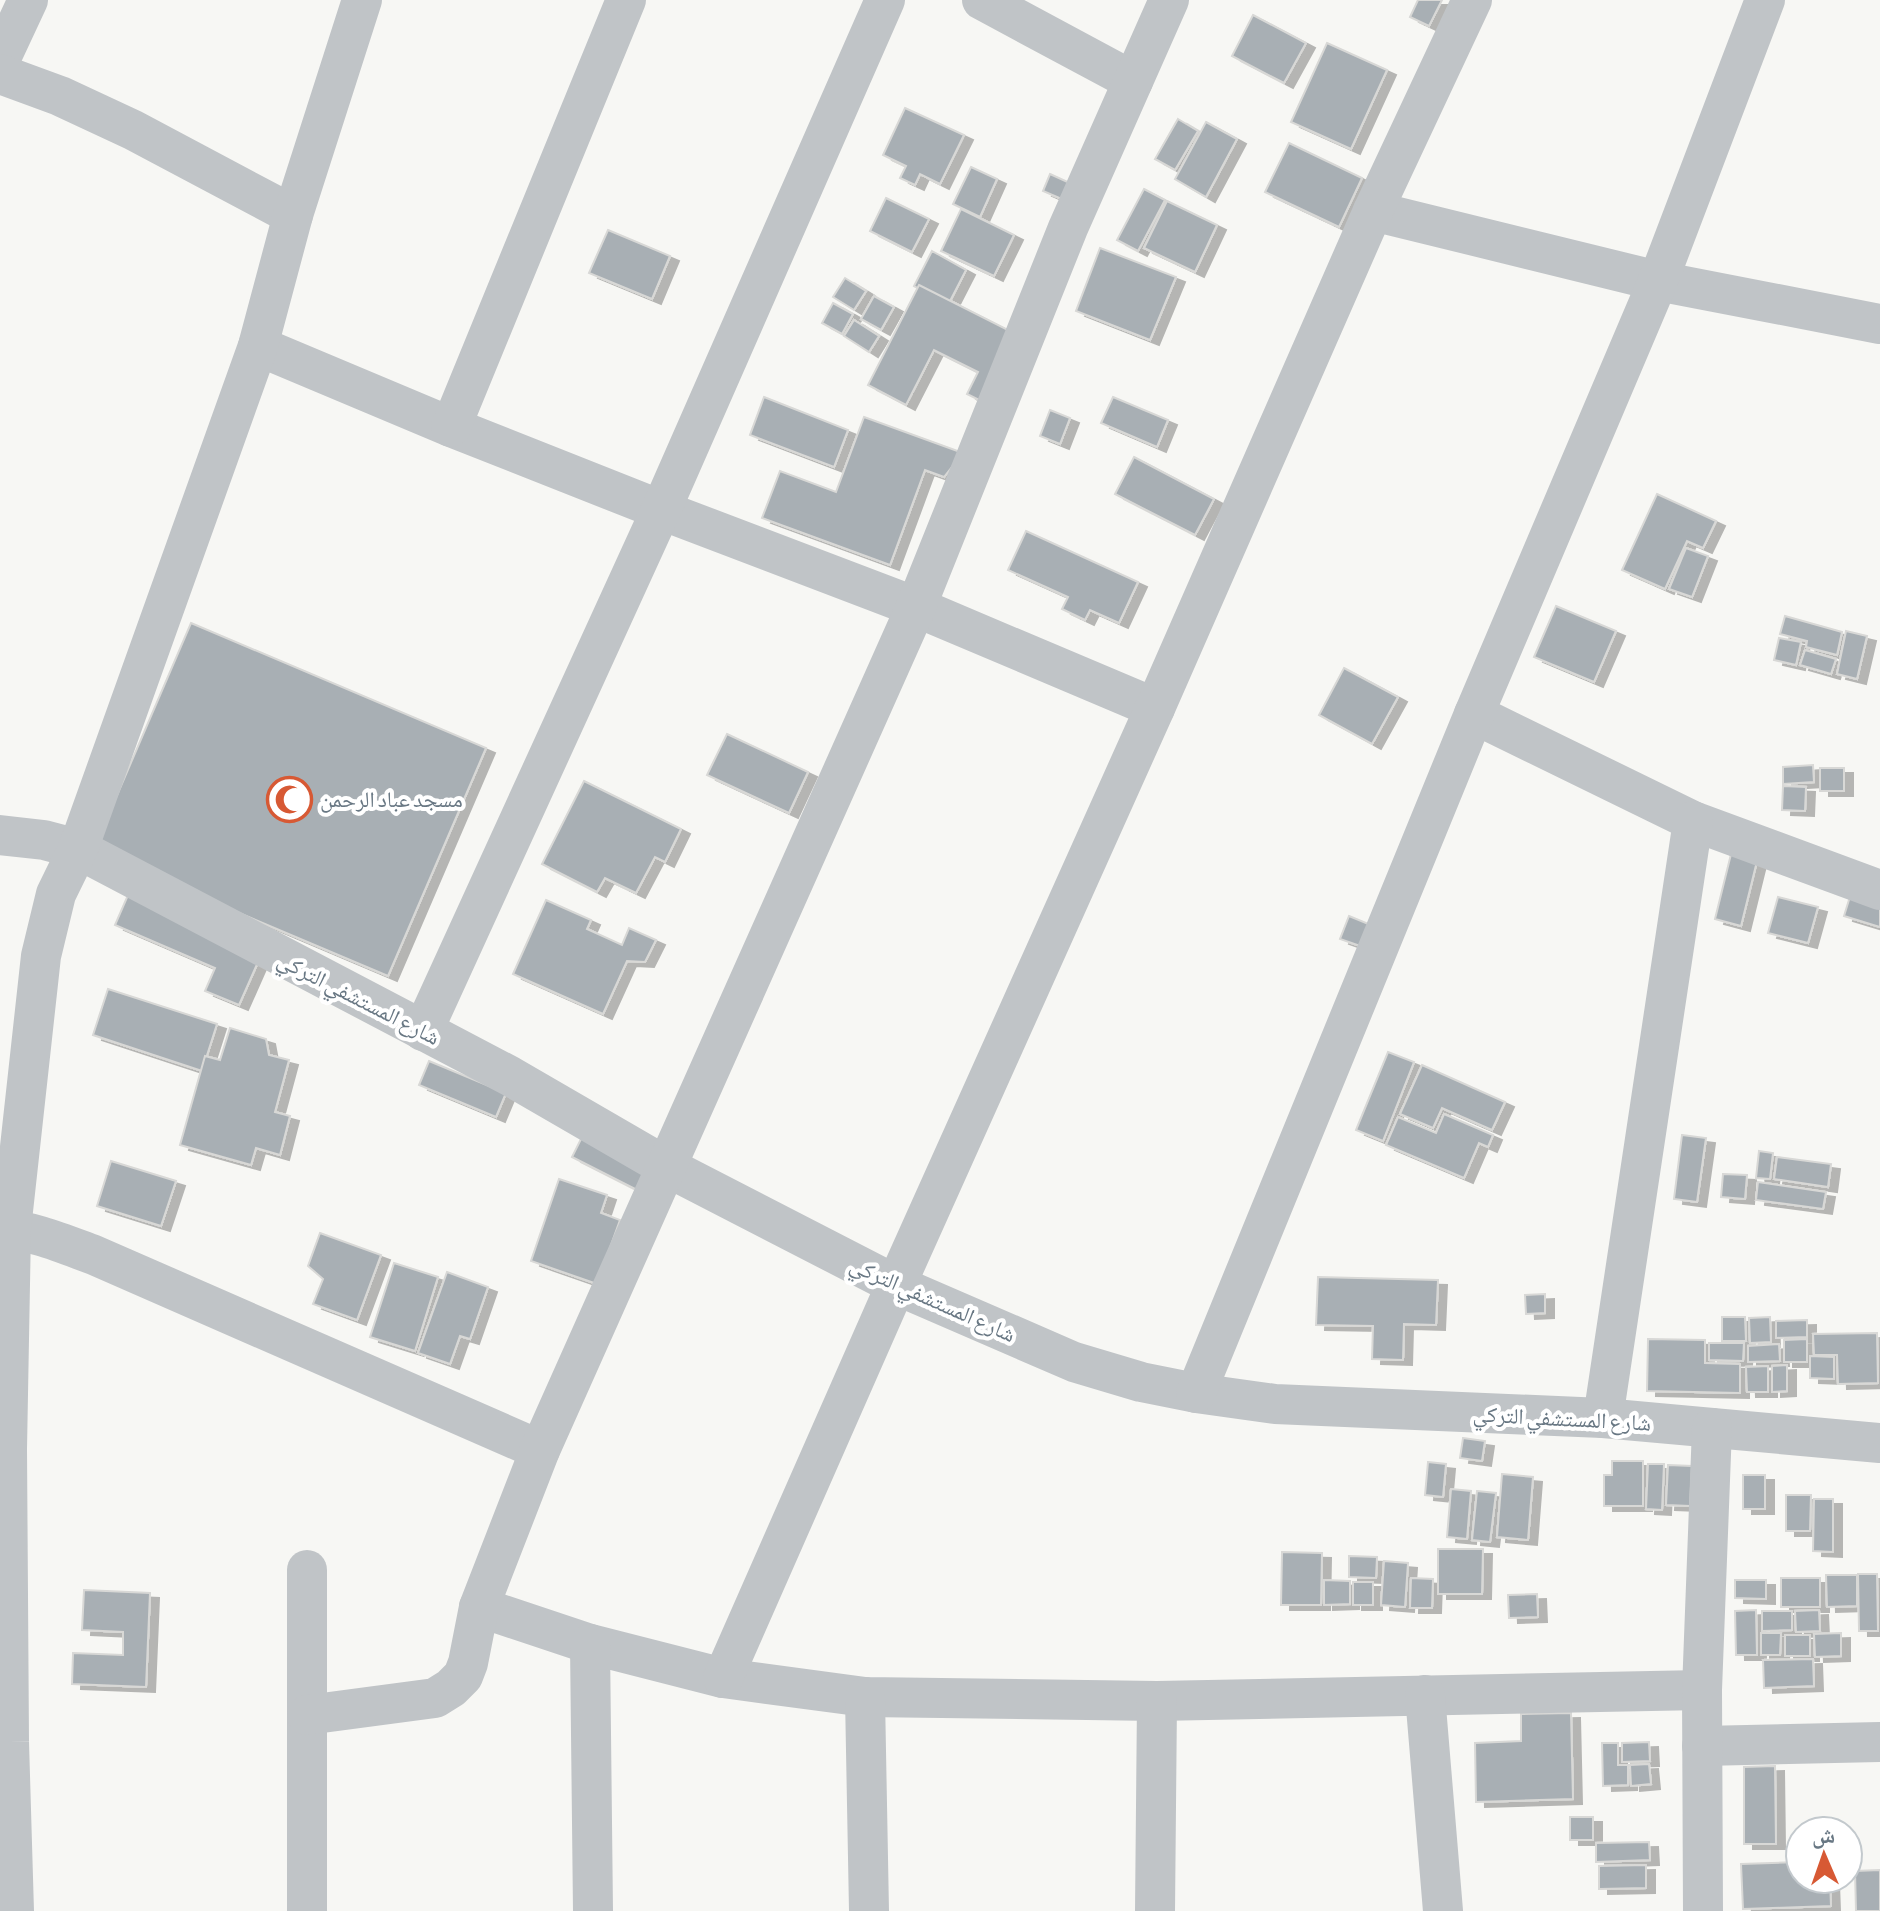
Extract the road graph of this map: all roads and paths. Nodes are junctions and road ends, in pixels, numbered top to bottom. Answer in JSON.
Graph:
{"nodes":[{"id":1,"x":28,"y":0,"type":"edge"},
{"id":2,"x":362,"y":0,"type":"edge"},
{"id":3,"x":626,"y":0,"type":"edge"},
{"id":4,"x":885,"y":0,"type":"edge"},
{"id":5,"x":982,"y":0,"type":"edge"},
{"id":6,"x":1169,"y":0,"type":"edge"},
{"id":7,"x":1472,"y":0,"type":"edge"},
{"id":8,"x":1765,"y":0,"type":"edge"},
{"id":9,"x":0,"y":60,"type":"edge"},
{"id":10,"x":0,"y":74,"type":"edge"},
{"id":11,"x":1133,"y":81,"type":"junction"},
{"id":12,"x":1373,"y":211,"type":"junction"},
{"id":13,"x":293,"y":215,"type":"junction"},
{"id":14,"x":1658,"y":281,"type":"junction"},
{"id":15,"x":1880,"y":324,"type":"edge"},
{"id":16,"x":258,"y":346,"type":"junction"},
{"id":17,"x":451,"y":427,"type":"junction"},
{"id":18,"x":661,"y":510,"type":"junction"},
{"id":19,"x":916,"y":607,"type":"junction"},
{"id":20,"x":1155,"y":708,"type":"junction"},
{"id":21,"x":1474,"y":714,"type":"junction"},
{"id":22,"x":1693,"y":821,"type":"junction"},
{"id":23,"x":0,"y":835,"type":"edge"},
{"id":24,"x":78,"y":849,"type":"junction"},
{"id":25,"x":1880,"y":890,"type":"edge"},
{"id":26,"x":423,"y":1031,"type":"junction"},
{"id":27,"x":667,"y":1167,"type":"junction"},
{"id":28,"x":6,"y":1229,"type":"edge"},
{"id":29,"x":896,"y":1285,"type":"junction"},
{"id":30,"x":1196,"y":1393,"type":"junction"},
{"id":31,"x":1603,"y":1418,"type":"junction"},
{"id":32,"x":1712,"y":1428,"type":"junction"},
{"id":33,"x":1880,"y":1443,"type":"edge"},
{"id":34,"x":4,"y":1450,"type":"edge"},
{"id":35,"x":540,"y":1450,"type":"junction"},
{"id":36,"x":307,"y":1570,"type":"dead end"},
{"id":37,"x":479,"y":1607,"type":"junction"},
{"id":38,"x":590,"y":1644,"type":"junction"},
{"id":39,"x":723,"y":1678,"type":"junction"},
{"id":40,"x":1702,"y":1690,"type":"junction"},
{"id":41,"x":1425,"y":1695,"type":"junction"},
{"id":42,"x":865,"y":1697,"type":"junction"},
{"id":43,"x":1157,"y":1701,"type":"junction"},
{"id":44,"x":307,"y":1715,"type":"junction"},
{"id":45,"x":1880,"y":1742,"type":"edge"},
{"id":46,"x":1702,"y":1746,"type":"junction"},
{"id":47,"x":14,"y":1911,"type":"edge"},
{"id":48,"x":307,"y":1911,"type":"edge"},
{"id":49,"x":593,"y":1911,"type":"edge"},
{"id":50,"x":869,"y":1911,"type":"edge"},
{"id":51,"x":1155,"y":1911,"type":"edge"},
{"id":52,"x":1443,"y":1911,"type":"edge"},
{"id":53,"x":1703,"y":1911,"type":"edge"}],
"edges":[{"from":1,"to":9,"type":"street"},
{"from":2,"to":13,"type":"street"},
{"from":3,"to":17,"type":"street"},
{"from":4,"to":18,"type":"street"},
{"from":5,"to":11,"type":"street"},
{"from":6,"to":11,"type":"street"},
{"from":7,"to":12,"type":"street"},
{"from":8,"to":14,"type":"street"},
{"from":10,"to":13,"type":"street"},
{"from":11,"to":19,"type":"street"},
{"from":12,"to":14,"type":"street"},
{"from":12,"to":20,"type":"street"},
{"from":13,"to":16,"type":"street"},
{"from":14,"to":15,"type":"street"},
{"from":14,"to":21,"type":"street"},
{"from":16,"to":17,"type":"street"},
{"from":16,"to":24,"type":"street"},
{"from":17,"to":18,"type":"street"},
{"from":18,"to":19,"type":"street"},
{"from":18,"to":26,"type":"street"},
{"from":19,"to":20,"type":"street"},
{"from":19,"to":27,"type":"street"},
{"from":20,"to":29,"type":"street"},
{"from":21,"to":22,"type":"street"},
{"from":21,"to":30,"type":"street"},
{"from":22,"to":25,"type":"street"},
{"from":22,"to":31,"type":"street"},
{"from":23,"to":24,"type":"street","name":"شارع المستشفي التركي"},
{"from":24,"to":26,"type":"street","name":"شارع المستشفي التركي"},
{"from":24,"to":28,"type":"street"},
{"from":26,"to":27,"type":"street","name":"شارع المستشفي التركي"},
{"from":27,"to":29,"type":"street","name":"شارع المستشفي التركي"},
{"from":27,"to":35,"type":"street"},
{"from":28,"to":34,"type":"street"},
{"from":28,"to":35,"type":"street"},
{"from":29,"to":30,"type":"street","name":"شارع المستشفي التركي"},
{"from":29,"to":39,"type":"street"},
{"from":30,"to":31,"type":"street","name":"شارع المستشفي التركي"},
{"from":31,"to":32,"type":"street","name":"شارع المستشفي التركي"},
{"from":32,"to":33,"type":"street","name":"شارع المستشفي التركي"},
{"from":32,"to":40,"type":"street"},
{"from":34,"to":47,"type":"street"},
{"from":35,"to":37,"type":"street"},
{"from":36,"to":44,"type":"street"},
{"from":37,"to":38,"type":"street"},
{"from":37,"to":44,"type":"street"},
{"from":38,"to":39,"type":"street"},
{"from":38,"to":49,"type":"street"},
{"from":39,"to":42,"type":"street"},
{"from":40,"to":41,"type":"street"},
{"from":40,"to":46,"type":"street"},
{"from":41,"to":43,"type":"street"},
{"from":41,"to":52,"type":"street"},
{"from":42,"to":43,"type":"street"},
{"from":42,"to":50,"type":"street"},
{"from":43,"to":51,"type":"street"},
{"from":44,"to":48,"type":"street"},
{"from":45,"to":46,"type":"street"},
{"from":46,"to":53,"type":"street"}]}
